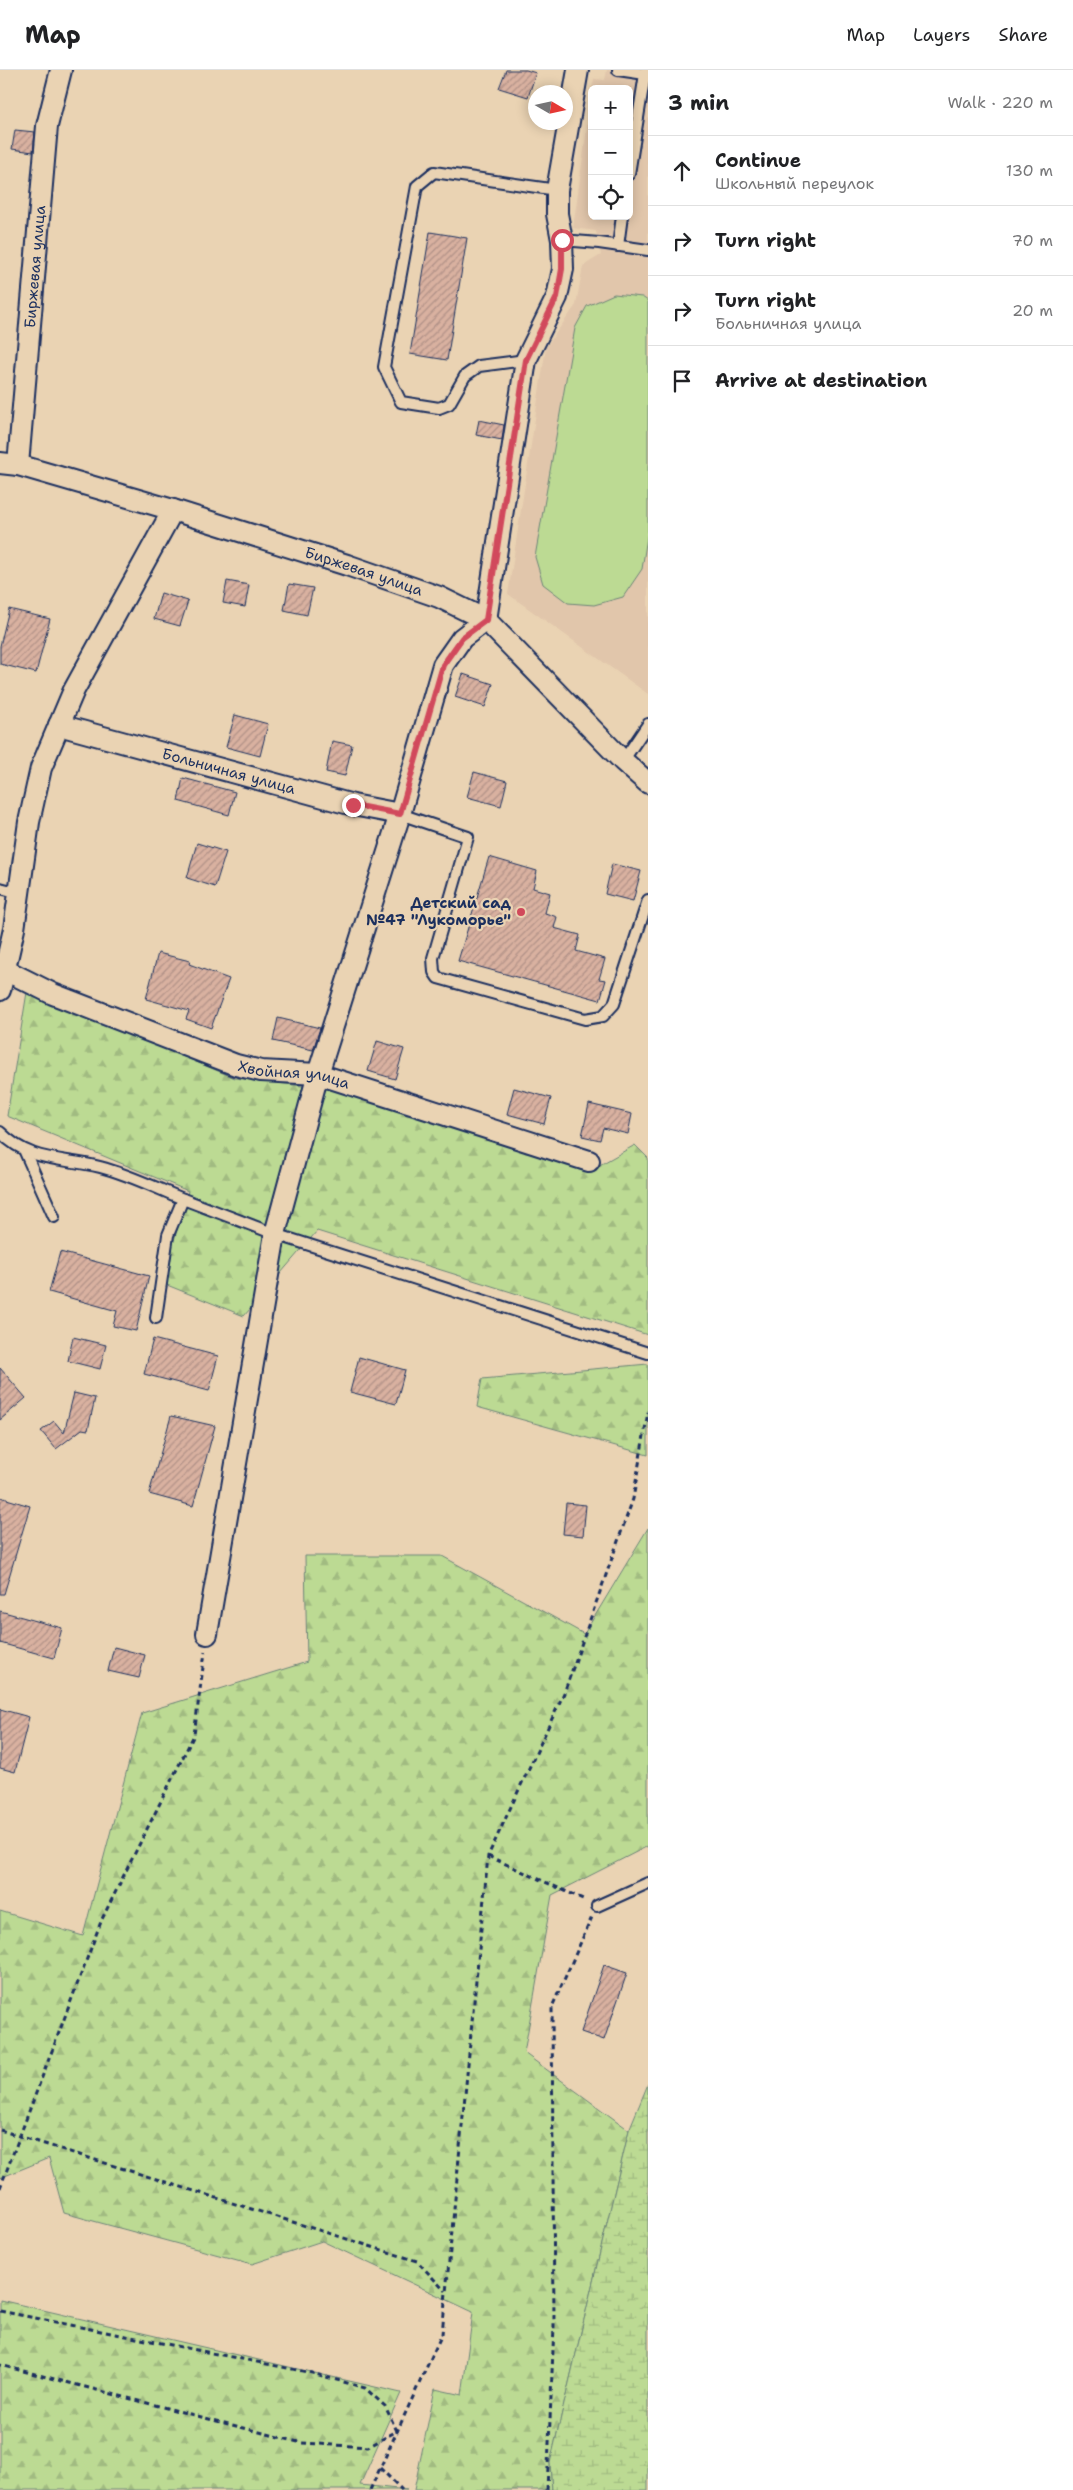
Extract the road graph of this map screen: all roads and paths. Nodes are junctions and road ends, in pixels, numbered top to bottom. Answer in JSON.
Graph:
{"nodes":[{"id":1,"x":61,"y":70,"type":"edge"},
{"id":2,"x":578,"y":70,"type":"edge"},
{"id":3,"x":618,"y":70,"type":"edge"},
{"id":4,"x":646,"y":72,"type":"edge"},
{"id":5,"x":633,"y":150,"type":"edge"},
{"id":6,"x":557,"y":190,"type":"junction"},
{"id":7,"x":621,"y":220,"type":"edge"},
{"id":8,"x":562,"y":240,"type":"junction"},
{"id":9,"x":618,"y":246,"type":"junction"},
{"id":10,"x":648,"y":250,"type":"edge"},
{"id":11,"x":526,"y":360,"type":"junction"},
{"id":12,"x":9,"y":464,"type":"edge"},
{"id":13,"x":173,"y":510,"type":"junction"},
{"id":14,"x":486,"y":620,"type":"junction"},
{"id":15,"x":648,"y":724,"type":"edge"},
{"id":16,"x":59,"y":725,"type":"junction"},
{"id":17,"x":623,"y":761,"type":"junction"},
{"id":18,"x":648,"y":783,"type":"edge"},
{"id":19,"x":400,"y":814,"type":"junction"},
{"id":20,"x":0,"y":888,"type":"edge"},
{"id":21,"x":20,"y":893,"type":"junction"},
{"id":22,"x":648,"y":900,"type":"edge"},
{"id":23,"x":5,"y":970,"type":"junction"},
{"id":24,"x":0,"y":990,"type":"edge"},
{"id":25,"x":318,"y":1074,"type":"junction"},
{"id":26,"x":0,"y":1132,"type":"edge"},
{"id":27,"x":25,"y":1152,"type":"junction"},
{"id":28,"x":590,"y":1161,"type":"dead end"},
{"id":29,"x":183,"y":1199,"type":"junction"},
{"id":30,"x":54,"y":1217,"type":"dead end"},
{"id":31,"x":274,"y":1234,"type":"junction"},
{"id":32,"x":156,"y":1318,"type":"dead end"},
{"id":33,"x":648,"y":1353,"type":"edge"},
{"id":34,"x":648,"y":1412,"type":"edge"},
{"id":35,"x":207,"y":1634,"type":"joint"},
{"id":36,"x":488,"y":1856,"type":"junction"},
{"id":37,"x":648,"y":1883,"type":"edge"},
{"id":38,"x":597,"y":1906,"type":"junction"},
{"id":39,"x":0,"y":2130,"type":"edge"},
{"id":40,"x":19,"y":2135,"type":"junction"},
{"id":41,"x":0,"y":2188,"type":"edge"},
{"id":42,"x":446,"y":2292,"type":"junction"},
{"id":43,"x":0,"y":2311,"type":"edge"},
{"id":44,"x":0,"y":2365,"type":"edge"},
{"id":45,"x":397,"y":2431,"type":"junction"},
{"id":46,"x":380,"y":2468,"type":"junction"},
{"id":47,"x":370,"y":2490,"type":"edge"},
{"id":48,"x":402,"y":2490,"type":"edge"},
{"id":49,"x":547,"y":2490,"type":"edge"}],
"edges":[{"from":1,"to":12,"type":"street","name":"Биржевая улица"},
{"from":2,"to":6,"type":"street"},
{"from":3,"to":4,"type":"lane"},
{"from":4,"to":5,"type":"lane"},
{"from":6,"to":8,"type":"street"},
{"from":6,"to":11,"type":"lane"},
{"from":7,"to":9,"type":"lane"},
{"from":8,"to":9,"type":"lane"},
{"from":8,"to":11,"type":"street"},
{"from":9,"to":10,"type":"lane"},
{"from":11,"to":14,"type":"street"},
{"from":12,"to":13,"type":"street","name":"Биржевая улица"},
{"from":13,"to":14,"type":"street","name":"Биржевая улица"},
{"from":13,"to":16,"type":"street"},
{"from":14,"to":17,"type":"street","name":"Биржевая улица"},
{"from":14,"to":19,"type":"street"},
{"from":15,"to":17,"type":"lane"},
{"from":16,"to":19,"type":"street","name":"Больничная улица"},
{"from":16,"to":21,"type":"street"},
{"from":17,"to":18,"type":"street","name":"Биржевая улица"},
{"from":19,"to":22,"type":"lane"},
{"from":19,"to":25,"type":"street"},
{"from":20,"to":21,"type":"lane"},
{"from":21,"to":23,"type":"street"},
{"from":23,"to":24,"type":"street"},
{"from":23,"to":25,"type":"street","name":"Хвойная улица"},
{"from":25,"to":28,"type":"street","name":"Хвойная улица"},
{"from":25,"to":31,"type":"street"},
{"from":26,"to":27,"type":"lane"},
{"from":27,"to":29,"type":"lane"},
{"from":27,"to":30,"type":"lane"},
{"from":29,"to":31,"type":"lane"},
{"from":29,"to":32,"type":"lane"},
{"from":31,"to":33,"type":"lane"},
{"from":31,"to":35,"type":"street"},
{"from":34,"to":36,"type":"path"},
{"from":35,"to":40,"type":"path"},
{"from":36,"to":38,"type":"path"},
{"from":36,"to":42,"type":"path"},
{"from":37,"to":38,"type":"lane"},
{"from":38,"to":49,"type":"path"},
{"from":39,"to":40,"type":"path"},
{"from":40,"to":41,"type":"path"},
{"from":40,"to":42,"type":"path"},
{"from":42,"to":45,"type":"path"},
{"from":43,"to":45,"type":"path"},
{"from":44,"to":45,"type":"path"},
{"from":45,"to":46,"type":"path"},
{"from":46,"to":47,"type":"path"},
{"from":46,"to":48,"type":"path"}]}
